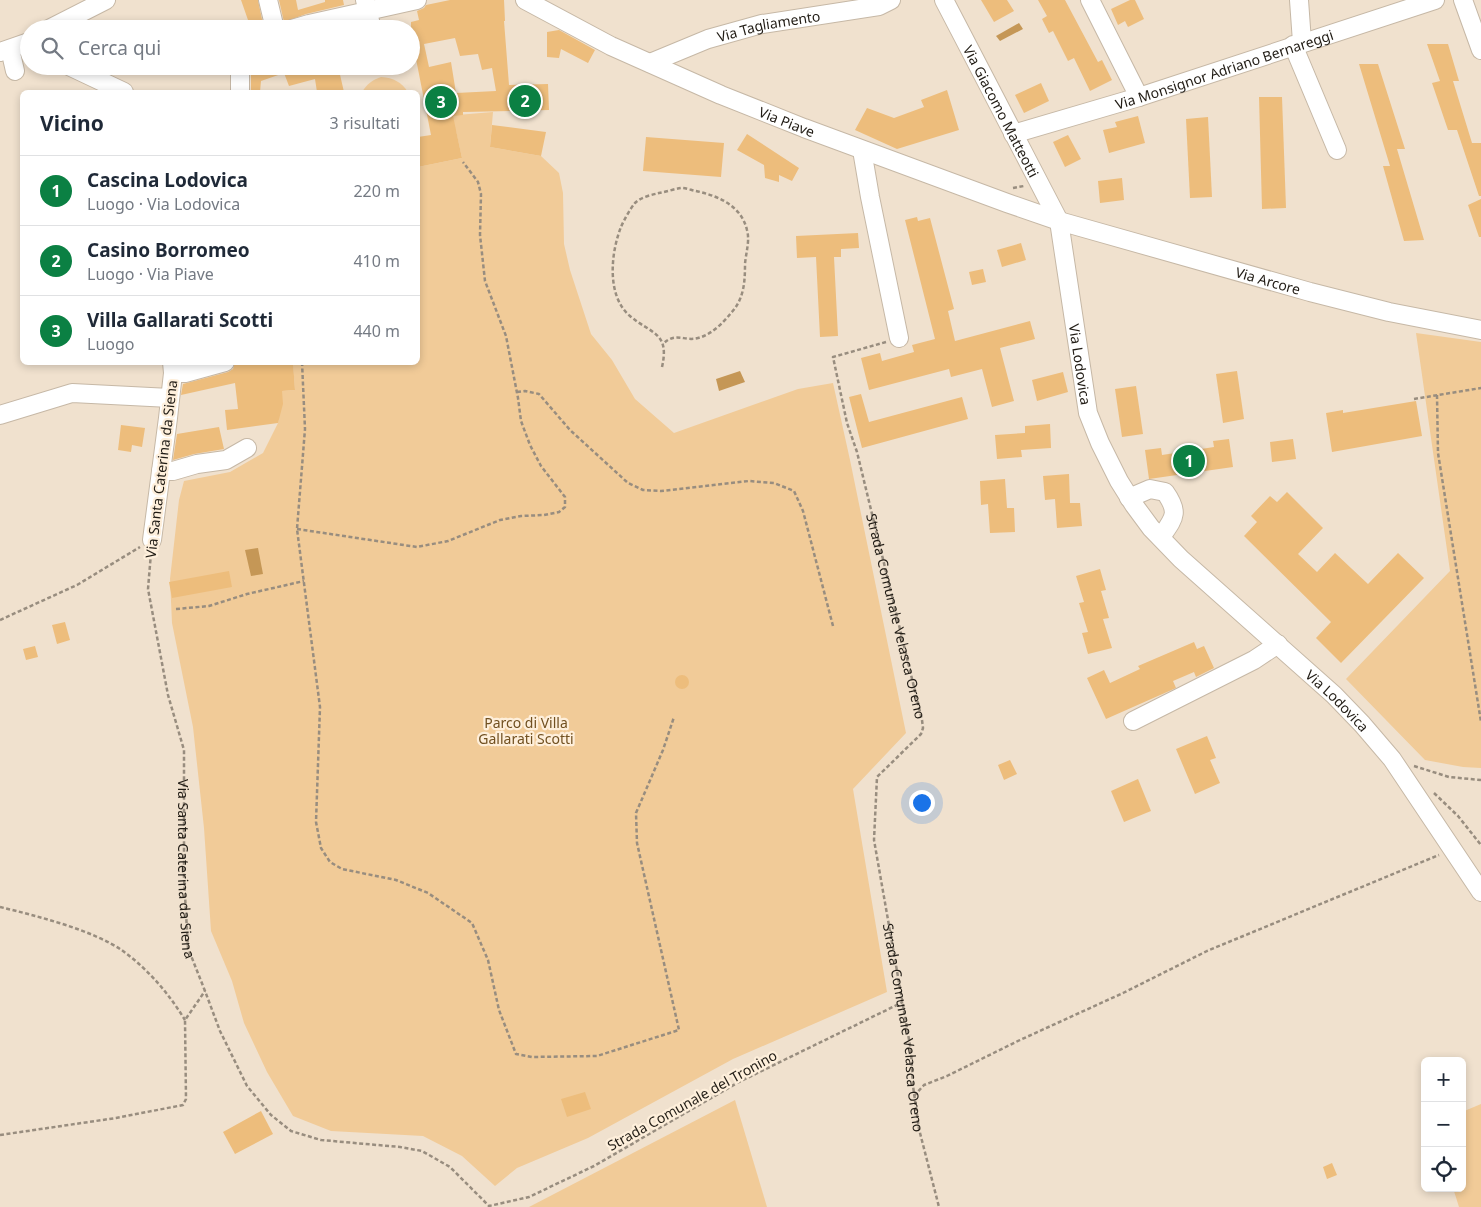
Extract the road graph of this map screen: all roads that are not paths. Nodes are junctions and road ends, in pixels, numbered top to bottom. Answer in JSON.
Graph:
{"nodes":[{"id":1,"x":268,"y":0,"type":"edge"},
{"id":2,"x":417,"y":0,"type":"edge"},
{"id":3,"x":525,"y":0,"type":"edge"},
{"id":4,"x":891,"y":0,"type":"edge"},
{"id":5,"x":944,"y":0,"type":"edge"},
{"id":6,"x":1090,"y":0,"type":"edge"},
{"id":7,"x":1298,"y":0,"type":"edge"},
{"id":8,"x":1435,"y":0,"type":"edge"},
{"id":9,"x":1463,"y":0,"type":"edge"},
{"id":10,"x":96,"y":2,"type":"edge"},
{"id":11,"x":366,"y":5,"type":"edge"},
{"id":12,"x":65,"y":20,"type":"edge"},
{"id":13,"x":273,"y":20,"type":"edge"},
{"id":14,"x":320,"y":20,"type":"edge"},
{"id":15,"x":370,"y":20,"type":"edge"},
{"id":16,"x":1297,"y":44,"type":"junction"},
{"id":17,"x":20,"y":45,"type":"edge"},
{"id":18,"x":1481,"y":50,"type":"edge"},
{"id":19,"x":5,"y":51,"type":"edge"},
{"id":20,"x":650,"y":63,"type":"junction"},
{"id":21,"x":15,"y":71,"type":"dead end"},
{"id":22,"x":88,"y":75,"type":"edge"},
{"id":23,"x":240,"y":75,"type":"edge"},
{"id":24,"x":120,"y":90,"type":"edge"},
{"id":25,"x":240,"y":90,"type":"edge"},
{"id":26,"x":1139,"y":97,"type":"junction"},
{"id":27,"x":1013,"y":134,"type":"junction"},
{"id":28,"x":862,"y":150,"type":"junction"},
{"id":29,"x":1337,"y":150,"type":"dead end"},
{"id":30,"x":1059,"y":221,"type":"junction"},
{"id":31,"x":1481,"y":330,"type":"edge"},
{"id":32,"x":900,"y":338,"type":"road end"},
{"id":33,"x":215,"y":365,"type":"edge"},
{"id":34,"x":172,"y":368,"type":"edge"},
{"id":35,"x":170,"y":398,"type":"junction"},
{"id":36,"x":0,"y":415,"type":"edge"},
{"id":37,"x":247,"y":448,"type":"dead end"},
{"id":38,"x":161,"y":471,"type":"junction"},
{"id":39,"x":1129,"y":498,"type":"junction"},
{"id":40,"x":1160,"y":537,"type":"junction"},
{"id":41,"x":152,"y":540,"type":"road end"},
{"id":42,"x":1278,"y":644,"type":"junction"},
{"id":43,"x":1134,"y":721,"type":"dead end"},
{"id":44,"x":1481,"y":892,"type":"edge"}],
"edges":[{"from":1,"to":13,"type":"street"},
{"from":2,"to":11,"type":"street"},
{"from":3,"to":20,"type":"street","name":"Via Piave"},
{"from":4,"to":20,"type":"street","name":"Via Tagliamento"},
{"from":5,"to":27,"type":"street","name":"Via Giacomo Matteotti"},
{"from":6,"to":26,"type":"street"},
{"from":7,"to":16,"type":"street"},
{"from":8,"to":16,"type":"street","name":"Via Monsignor Adriano Bernareggi"},
{"from":9,"to":18,"type":"street"},
{"from":10,"to":12,"type":"street"},
{"from":11,"to":14,"type":"street"},
{"from":11,"to":15,"type":"street"},
{"from":16,"to":26,"type":"street","name":"Via Monsignor Adriano Bernareggi"},
{"from":16,"to":29,"type":"street"},
{"from":17,"to":19,"type":"street"},
{"from":19,"to":21,"type":"street"},
{"from":20,"to":28,"type":"street","name":"Via Piave"},
{"from":22,"to":24,"type":"street"},
{"from":23,"to":25,"type":"street"},
{"from":26,"to":27,"type":"street","name":"Via Monsignor Adriano Bernareggi"},
{"from":27,"to":30,"type":"street","name":"Via Giacomo Matteotti"},
{"from":28,"to":30,"type":"street","name":"Via Piave"},
{"from":28,"to":32,"type":"street"},
{"from":30,"to":31,"type":"street","name":"Via Arcore"},
{"from":30,"to":39,"type":"street","name":"Via Lodovica"},
{"from":33,"to":34,"type":"street"},
{"from":34,"to":35,"type":"street","name":"Via Santa Caterina da Siena"},
{"from":35,"to":36,"type":"street"},
{"from":35,"to":38,"type":"street","name":"Via Santa Caterina da Siena"},
{"from":37,"to":38,"type":"street"},
{"from":38,"to":41,"type":"street","name":"Via Santa Caterina da Siena"},
{"from":39,"to":40,"type":"street","name":"Via Lodovica"},
{"from":39,"to":40,"type":"street"},
{"from":40,"to":42,"type":"street","name":"Via Lodovica"},
{"from":42,"to":43,"type":"street"},
{"from":42,"to":44,"type":"street","name":"Via Lodovica"}]}
